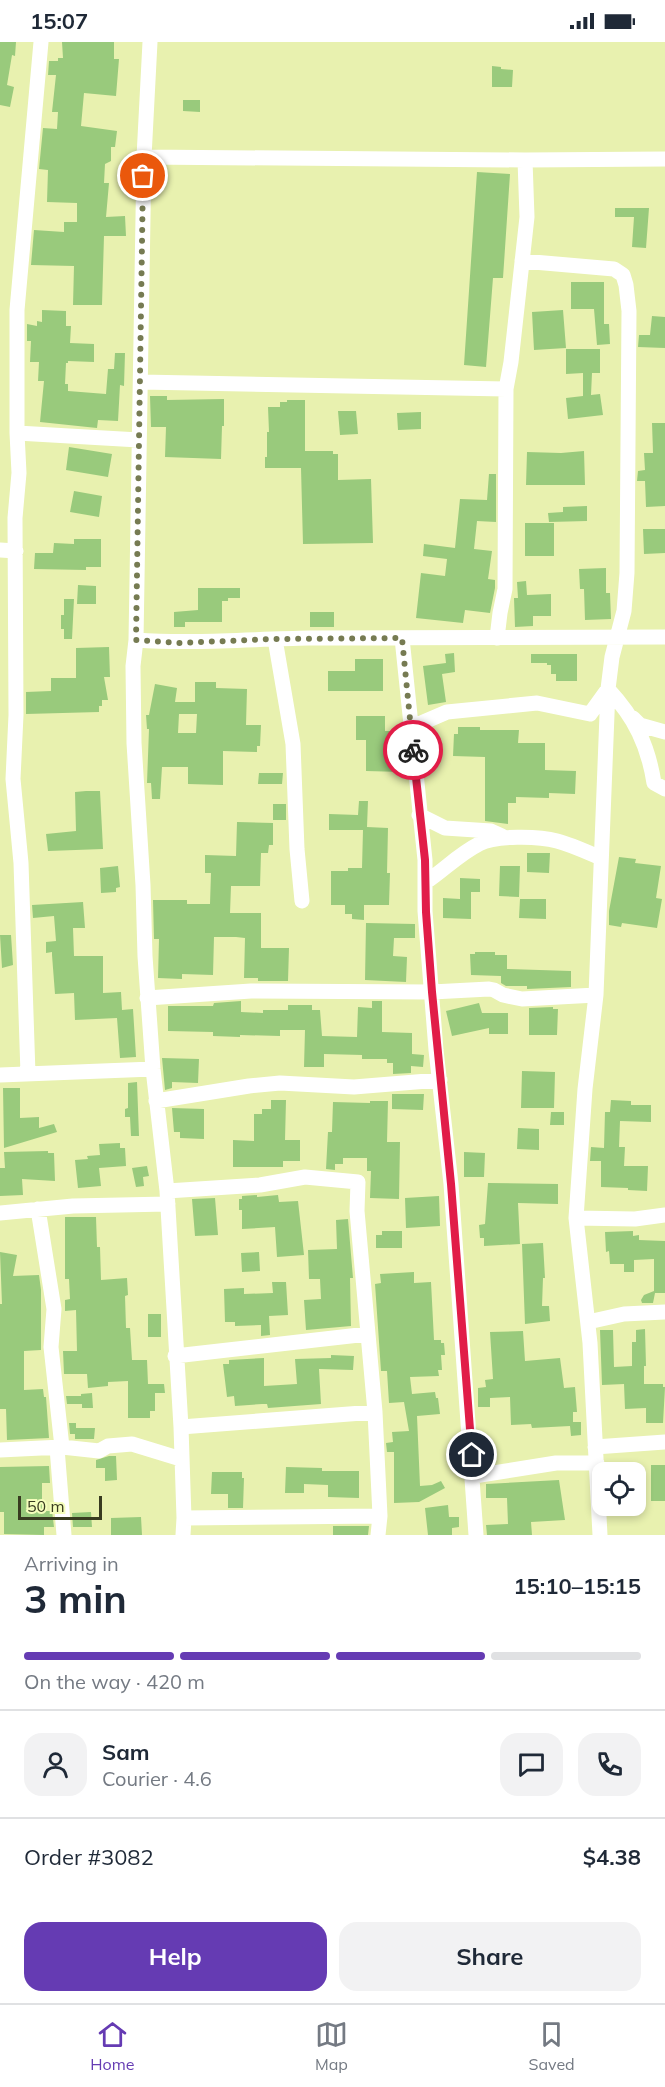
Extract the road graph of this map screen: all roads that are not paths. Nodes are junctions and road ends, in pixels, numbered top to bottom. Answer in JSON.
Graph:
{"nodes":[{"id":1,"x":41,"y":42,"type":"edge"},
{"id":2,"x":150,"y":42,"type":"edge"},
{"id":3,"x":144,"y":157,"type":"junction"},
{"id":4,"x":665,"y":159,"type":"edge"},
{"id":5,"x":525,"y":160,"type":"junction"},
{"id":6,"x":522,"y":261,"type":"junction"},
{"id":7,"x":141,"y":382,"type":"junction"},
{"id":8,"x":506,"y":389,"type":"junction"},
{"id":9,"x":17,"y":433,"type":"junction"},
{"id":10,"x":139,"y":440,"type":"junction"},
{"id":11,"x":0,"y":550,"type":"edge"},
{"id":12,"x":16,"y":551,"type":"junction"},
{"id":13,"x":616,"y":637,"type":"junction"},
{"id":14,"x":402,"y":638,"type":"junction"},
{"id":15,"x":497,"y":638,"type":"junction"},
{"id":16,"x":665,"y":638,"type":"edge"},
{"id":17,"x":274,"y":639,"type":"junction"},
{"id":18,"x":136,"y":640,"type":"junction"},
{"id":19,"x":608,"y":689,"type":"junction"},
{"id":20,"x":630,"y":715,"type":"junction"},
{"id":21,"x":412,"y":728,"type":"junction"},
{"id":22,"x":665,"y":732,"type":"edge"},
{"id":23,"x":665,"y":789,"type":"edge"},
{"id":24,"x":419,"y":815,"type":"junction"},
{"id":25,"x":507,"y":838,"type":"junction"},
{"id":26,"x":601,"y":858,"type":"junction"},
{"id":27,"x":426,"y":882,"type":"junction"},
{"id":28,"x":302,"y":901,"type":"dead end"},
{"id":29,"x":432,"y":992,"type":"junction"},
{"id":30,"x":596,"y":995,"type":"junction"},
{"id":31,"x":147,"y":998,"type":"junction"},
{"id":32,"x":153,"y":1069,"type":"junction"},
{"id":33,"x":28,"y":1074,"type":"junction"},
{"id":34,"x":0,"y":1075,"type":"edge"},
{"id":35,"x":440,"y":1080,"type":"junction"},
{"id":36,"x":156,"y":1101,"type":"junction"},
{"id":37,"x":168,"y":1198,"type":"junction"},
{"id":38,"x":38,"y":1209,"type":"junction"},
{"id":39,"x":0,"y":1213,"type":"edge"},
{"id":40,"x":665,"y":1215,"type":"edge"},
{"id":41,"x":576,"y":1218,"type":"junction"},
{"id":42,"x":665,"y":1312,"type":"edge"},
{"id":43,"x":588,"y":1322,"type":"junction"},
{"id":44,"x":368,"y":1334,"type":"junction"},
{"id":45,"x":175,"y":1356,"type":"junction"},
{"id":46,"x":375,"y":1412,"type":"junction"},
{"id":47,"x":181,"y":1427,"type":"junction"},
{"id":48,"x":665,"y":1442,"type":"edge"},
{"id":49,"x":59,"y":1448,"type":"junction"},
{"id":50,"x":0,"y":1450,"type":"edge"},
{"id":51,"x":596,"y":1455,"type":"junction"},
{"id":52,"x":181,"y":1459,"type":"junction"},
{"id":53,"x":474,"y":1476,"type":"junction"},
{"id":54,"x":380,"y":1516,"type":"junction"},
{"id":55,"x":184,"y":1518,"type":"junction"},
{"id":56,"x":64,"y":1535,"type":"edge"},
{"id":57,"x":183,"y":1535,"type":"edge"},
{"id":58,"x":378,"y":1535,"type":"edge"},
{"id":59,"x":476,"y":1535,"type":"edge"},
{"id":60,"x":600,"y":1535,"type":"edge"}],
"edges":[{"from":1,"to":9,"type":"street"},
{"from":2,"to":3,"type":"street"},
{"from":3,"to":5,"type":"street"},
{"from":3,"to":7,"type":"street"},
{"from":4,"to":5,"type":"street"},
{"from":5,"to":6,"type":"street"},
{"from":6,"to":8,"type":"street"},
{"from":6,"to":13,"type":"street"},
{"from":7,"to":8,"type":"street"},
{"from":7,"to":10,"type":"street"},
{"from":8,"to":15,"type":"street"},
{"from":9,"to":10,"type":"street"},
{"from":9,"to":12,"type":"street"},
{"from":10,"to":18,"type":"street"},
{"from":11,"to":12,"type":"street"},
{"from":12,"to":33,"type":"street"},
{"from":13,"to":15,"type":"street"},
{"from":13,"to":16,"type":"street"},
{"from":13,"to":19,"type":"street"},
{"from":14,"to":15,"type":"street"},
{"from":14,"to":17,"type":"street"},
{"from":14,"to":21,"type":"street"},
{"from":17,"to":18,"type":"street"},
{"from":17,"to":28,"type":"street"},
{"from":18,"to":31,"type":"street"},
{"from":19,"to":20,"type":"street"},
{"from":19,"to":21,"type":"street"},
{"from":19,"to":26,"type":"street"},
{"from":20,"to":22,"type":"street"},
{"from":20,"to":23,"type":"street"},
{"from":21,"to":24,"type":"street"},
{"from":24,"to":25,"type":"street"},
{"from":24,"to":27,"type":"street"},
{"from":25,"to":26,"type":"street"},
{"from":25,"to":27,"type":"street"},
{"from":26,"to":30,"type":"street"},
{"from":27,"to":29,"type":"street"},
{"from":29,"to":30,"type":"street"},
{"from":29,"to":31,"type":"street"},
{"from":29,"to":35,"type":"street"},
{"from":30,"to":41,"type":"street"},
{"from":31,"to":32,"type":"street"},
{"from":32,"to":33,"type":"street"},
{"from":32,"to":36,"type":"street"},
{"from":33,"to":34,"type":"street"},
{"from":35,"to":36,"type":"street"},
{"from":35,"to":53,"type":"street"},
{"from":36,"to":37,"type":"street"},
{"from":37,"to":38,"type":"street"},
{"from":37,"to":44,"type":"street"},
{"from":37,"to":45,"type":"street"},
{"from":38,"to":39,"type":"street"},
{"from":38,"to":49,"type":"street"},
{"from":40,"to":41,"type":"street"},
{"from":41,"to":43,"type":"street"},
{"from":42,"to":43,"type":"street"},
{"from":43,"to":51,"type":"street"},
{"from":44,"to":45,"type":"street"},
{"from":44,"to":46,"type":"street"},
{"from":45,"to":47,"type":"street"},
{"from":46,"to":47,"type":"street"},
{"from":46,"to":54,"type":"street"},
{"from":47,"to":52,"type":"street"},
{"from":48,"to":51,"type":"street"},
{"from":49,"to":50,"type":"street"},
{"from":49,"to":52,"type":"street"},
{"from":49,"to":56,"type":"street"},
{"from":51,"to":53,"type":"street"},
{"from":51,"to":60,"type":"street"},
{"from":52,"to":55,"type":"street"},
{"from":53,"to":59,"type":"street"},
{"from":54,"to":55,"type":"street"},
{"from":54,"to":58,"type":"street"},
{"from":55,"to":57,"type":"street"}]}
